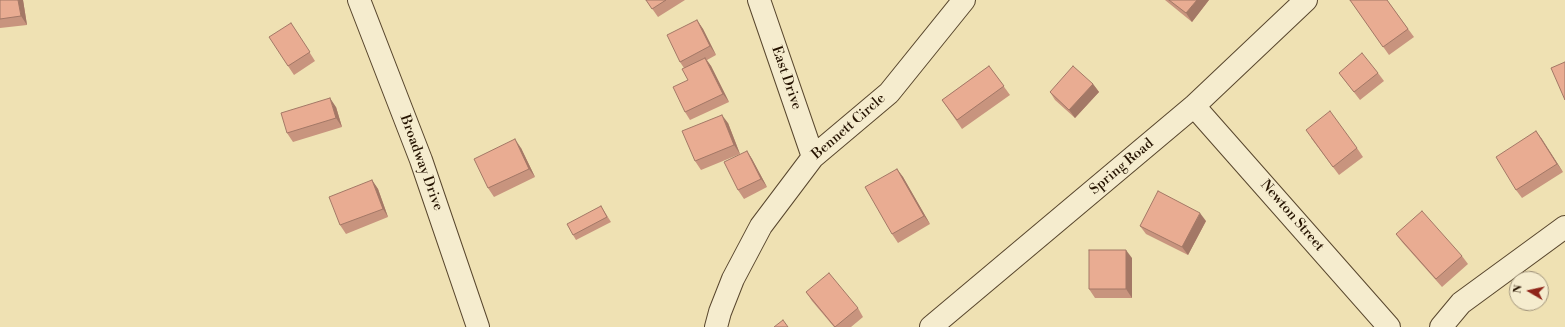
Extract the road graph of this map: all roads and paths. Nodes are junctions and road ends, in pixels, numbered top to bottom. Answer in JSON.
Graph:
{"nodes":[{"id":1,"x":359,"y":0,"type":"edge"},
{"id":2,"x":759,"y":0,"type":"edge"},
{"id":3,"x":964,"y":0,"type":"edge"},
{"id":4,"x":1306,"y":0,"type":"edge"},
{"id":5,"x":1194,"y":106,"type":"junction"},
{"id":6,"x":814,"y":157,"type":"junction"},
{"id":7,"x":1565,"y":227,"type":"edge"},
{"id":8,"x":478,"y":327,"type":"edge"},
{"id":9,"x":716,"y":327,"type":"edge"},
{"id":10,"x":931,"y":327,"type":"edge"},
{"id":11,"x":1390,"y":327,"type":"edge"},
{"id":12,"x":1441,"y":327,"type":"edge"}],
"edges":[{"from":1,"to":8,"type":"street","name":"Broadway Drive"},
{"from":2,"to":6,"type":"street","name":"East Drive"},
{"from":3,"to":6,"type":"street","name":"Bennett Circle"},
{"from":4,"to":5,"type":"street","name":"Spring Road"},
{"from":5,"to":10,"type":"street","name":"Spring Road"},
{"from":5,"to":11,"type":"street","name":"Newton Street"},
{"from":6,"to":9,"type":"street","name":"Bennett Circle"},
{"from":7,"to":12,"type":"street"}]}
